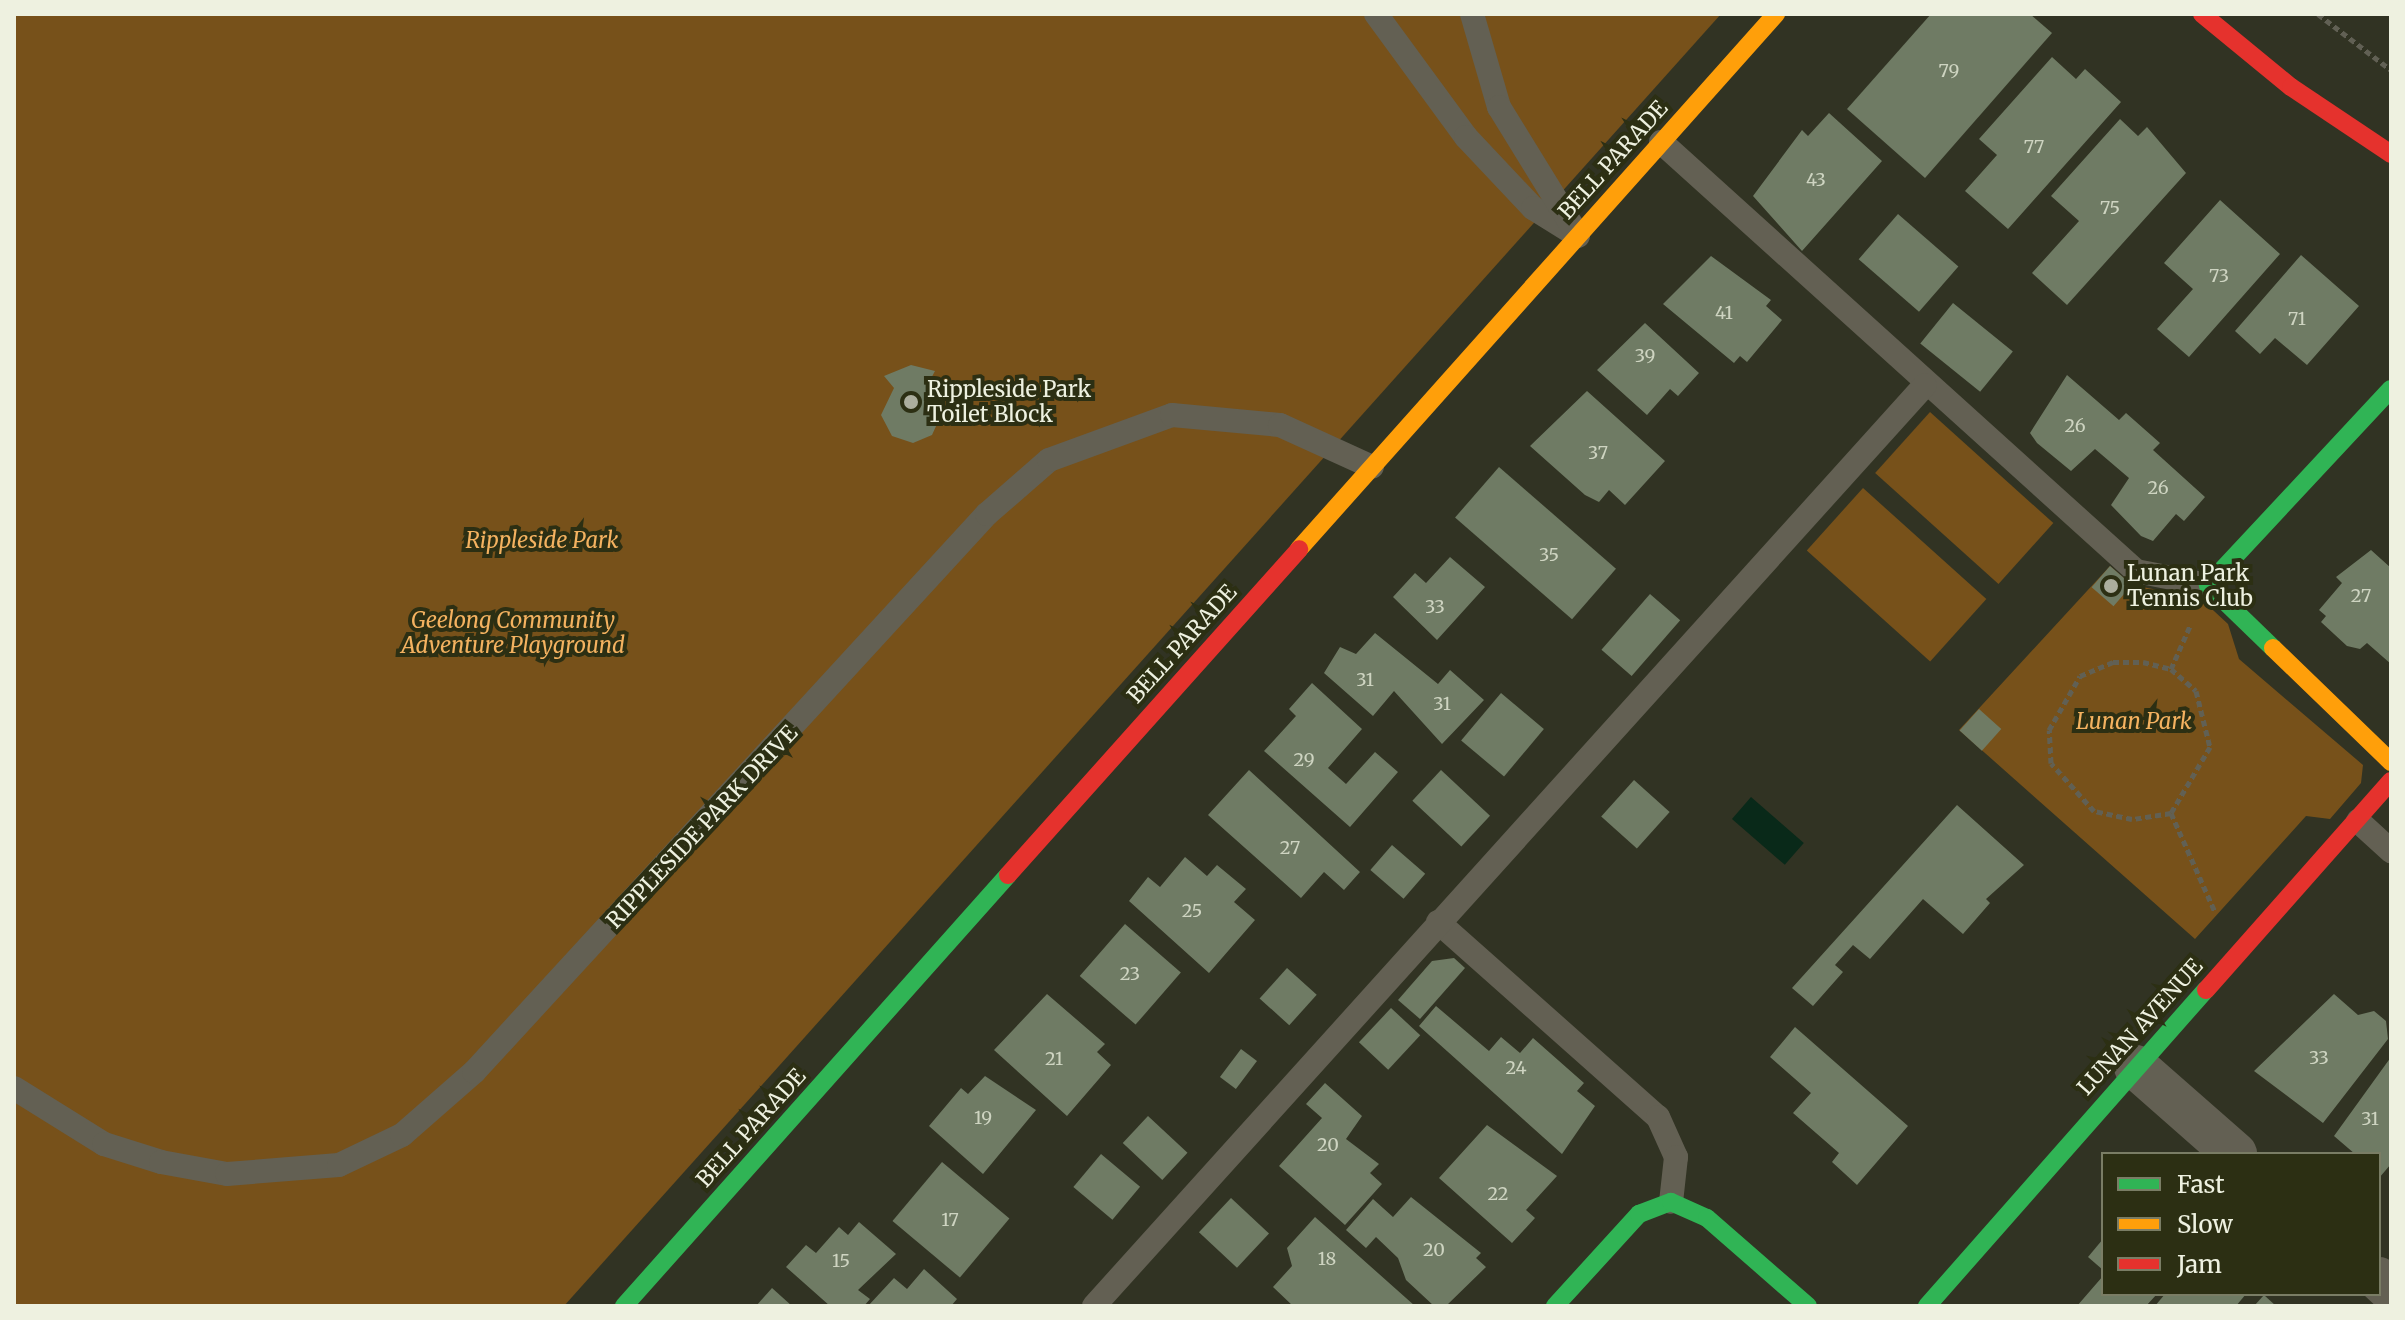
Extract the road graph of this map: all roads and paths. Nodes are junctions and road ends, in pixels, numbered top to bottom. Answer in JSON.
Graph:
{"nodes":[{"id":1,"x":1376,"y":14,"type":"edge"},
{"id":2,"x":1472,"y":14,"type":"edge"},
{"id":3,"x":1776,"y":14,"type":"edge"},
{"id":4,"x":2202,"y":14,"type":"edge"},
{"id":5,"x":2318,"y":14,"type":"edge"},
{"id":6,"x":2391,"y":70,"type":"edge"},
{"id":7,"x":1661,"y":142,"type":"junction"},
{"id":8,"x":2391,"y":154,"type":"edge"},
{"id":9,"x":1578,"y":236,"type":"junction"},
{"id":10,"x":1925,"y":385,"type":"junction"},
{"id":11,"x":2391,"y":389,"type":"edge"},
{"id":12,"x":1372,"y":467,"type":"junction"},
{"id":13,"x":2208,"y":585,"type":"junction"},
{"id":14,"x":2391,"y":762,"type":"edge"},
{"id":15,"x":2391,"y":781,"type":"edge"},
{"id":16,"x":2171,"y":813,"type":"junction"},
{"id":17,"x":2358,"y":821,"type":"junction"},
{"id":18,"x":2391,"y":851,"type":"edge"},
{"id":19,"x":1438,"y":922,"type":"junction"},
{"id":20,"x":2235,"y":957,"type":"junction"},
{"id":21,"x":2136,"y":1067,"type":"junction"},
{"id":22,"x":14,"y":1088,"type":"edge"},
{"id":23,"x":2233,"y":1152,"type":"edge"},
{"id":24,"x":1671,"y":1202,"type":"junction"},
{"id":25,"x":624,"y":1306,"type":"edge"},
{"id":26,"x":1094,"y":1306,"type":"edge"},
{"id":27,"x":1555,"y":1306,"type":"edge"},
{"id":28,"x":1808,"y":1306,"type":"edge"},
{"id":29,"x":1927,"y":1306,"type":"edge"}],
"edges":[{"from":1,"to":9,"type":"lane"},
{"from":2,"to":9,"type":"lane"},
{"from":3,"to":7,"type":"street","name":"BELL PARADE"},
{"from":4,"to":8,"type":"street"},
{"from":5,"to":6,"type":"path"},
{"from":7,"to":9,"type":"street","name":"BELL PARADE"},
{"from":7,"to":10,"type":"lane"},
{"from":9,"to":12,"type":"street","name":"BELL PARADE"},
{"from":10,"to":13,"type":"lane"},
{"from":10,"to":19,"type":"lane"},
{"from":11,"to":13,"type":"street"},
{"from":12,"to":22,"type":"lane","name":"RIPPLESIDE PARK DRIVE"},
{"from":12,"to":25,"type":"street","name":"BELL PARADE"},
{"from":13,"to":14,"type":"street"},
{"from":15,"to":17,"type":"street","name":"LUNAN AVENUE"},
{"from":16,"to":16,"type":"path"},
{"from":16,"to":20,"type":"path"},
{"from":17,"to":18,"type":"lane"},
{"from":17,"to":20,"type":"street","name":"LUNAN AVENUE"},
{"from":19,"to":24,"type":"lane"},
{"from":19,"to":26,"type":"lane"},
{"from":20,"to":21,"type":"street","name":"LUNAN AVENUE"},
{"from":21,"to":23,"type":"street"},
{"from":21,"to":29,"type":"street","name":"LUNAN AVENUE"},
{"from":24,"to":27,"type":"street"},
{"from":24,"to":28,"type":"street"}]}
